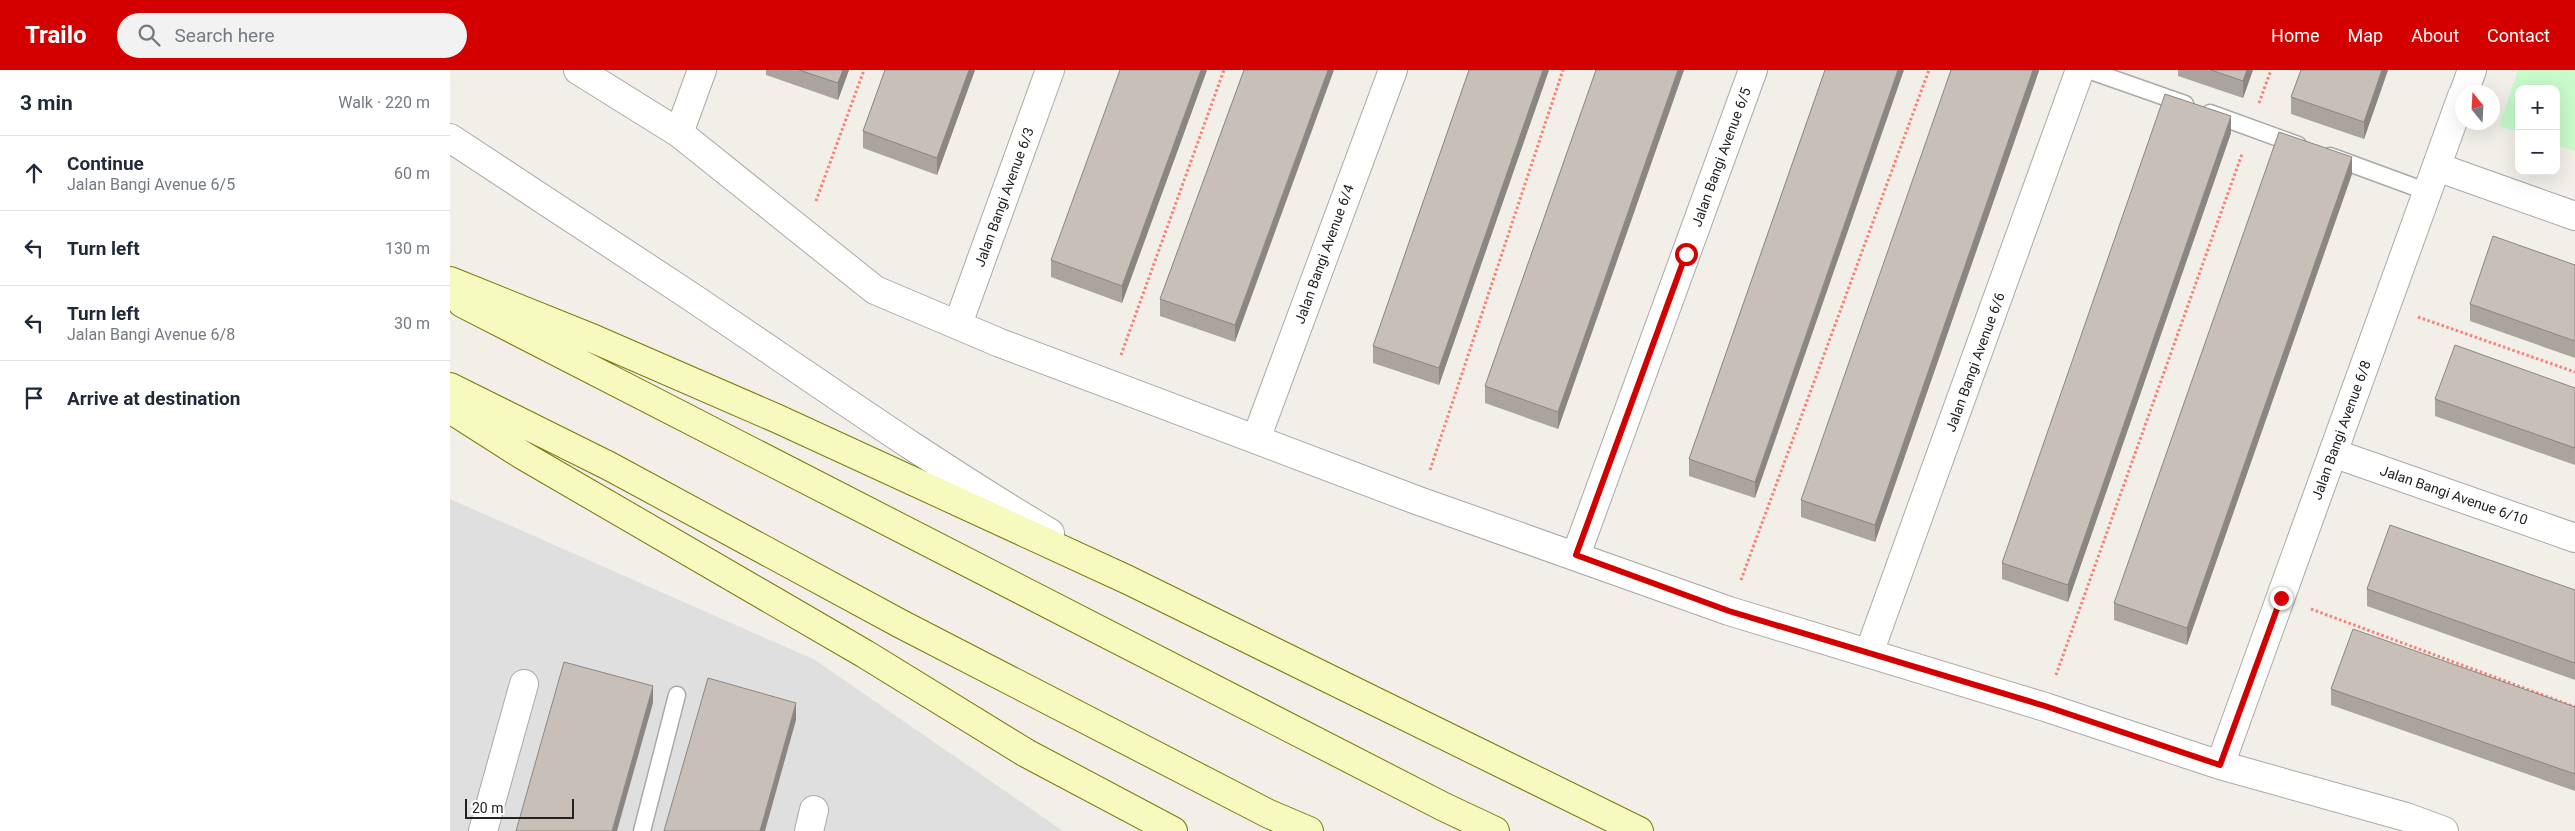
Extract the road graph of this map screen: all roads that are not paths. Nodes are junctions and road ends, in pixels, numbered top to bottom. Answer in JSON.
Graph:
{"nodes":[{"id":1,"x":578,"y":70,"type":"edge"},
{"id":2,"x":702,"y":70,"type":"edge"},
{"id":3,"x":1050,"y":70,"type":"edge"},
{"id":4,"x":1393,"y":70,"type":"edge"},
{"id":5,"x":1752,"y":70,"type":"edge"},
{"id":6,"x":2080,"y":70,"type":"edge"},
{"id":7,"x":2088,"y":70,"type":"edge"},
{"id":8,"x":2472,"y":70,"type":"edge"},
{"id":9,"x":2466,"y":85,"type":"edge"},
{"id":10,"x":2455,"y":116,"type":"edge"},
{"id":11,"x":679,"y":133,"type":"junction"},
{"id":12,"x":450,"y":138,"type":"edge"},
{"id":13,"x":2432,"y":179,"type":"junction"},
{"id":14,"x":2575,"y":216,"type":"edge"},
{"id":15,"x":450,"y":281,"type":"edge"},
{"id":16,"x":450,"y":296,"type":"edge"},
{"id":17,"x":958,"y":324,"type":"junction"},
{"id":18,"x":450,"y":387,"type":"edge"},
{"id":19,"x":450,"y":409,"type":"edge"},
{"id":20,"x":1256,"y":439,"type":"junction"},
{"id":21,"x":2333,"y":453,"type":"junction"},
{"id":22,"x":2575,"y":538,"type":"edge"},
{"id":23,"x":1576,"y":555,"type":"junction"},
{"id":24,"x":1128,"y":580,"type":"junction"},
{"id":25,"x":1869,"y":653,"type":"junction"},
{"id":26,"x":524,"y":684,"type":"dead end"},
{"id":27,"x":677,"y":695,"type":"dead end"},
{"id":28,"x":2220,"y":765,"type":"junction"},
{"id":29,"x":483,"y":831,"type":"edge"},
{"id":30,"x":642,"y":831,"type":"edge"},
{"id":31,"x":1173,"y":831,"type":"edge"},
{"id":32,"x":1309,"y":831,"type":"edge"},
{"id":33,"x":1496,"y":831,"type":"edge"},
{"id":34,"x":1639,"y":831,"type":"edge"},
{"id":35,"x":2444,"y":831,"type":"edge"}],
"edges":[{"from":1,"to":11,"type":"street"},
{"from":2,"to":11,"type":"street"},
{"from":3,"to":17,"type":"street","name":"Jalan Bangi Avenue 6/3"},
{"from":4,"to":20,"type":"street","name":"Jalan Bangi Avenue 6/4"},
{"from":5,"to":23,"type":"street","name":"Jalan Bangi Avenue 6/5"},
{"from":6,"to":25,"type":"street","name":"Jalan Bangi Avenue 6/6"},
{"from":7,"to":13,"type":"lane"},
{"from":8,"to":9,"type":"street","name":"Jalan Bangi Avenue 6/8"},
{"from":10,"to":13,"type":"street","name":"Jalan Bangi Avenue 6/8"},
{"from":11,"to":17,"type":"street"},
{"from":12,"to":24,"type":"street"},
{"from":13,"to":14,"type":"street"},
{"from":13,"to":21,"type":"street","name":"Jalan Bangi Avenue 6/8"},
{"from":15,"to":24,"type":"main road"},
{"from":16,"to":33,"type":"main road"},
{"from":17,"to":20,"type":"street"},
{"from":18,"to":32,"type":"main road"},
{"from":19,"to":31,"type":"main road"},
{"from":20,"to":23,"type":"street"},
{"from":21,"to":22,"type":"street","name":"Jalan Bangi Avenue 6/10"},
{"from":21,"to":28,"type":"street","name":"Jalan Bangi Avenue 6/8"},
{"from":23,"to":25,"type":"street"},
{"from":24,"to":34,"type":"main road"},
{"from":25,"to":28,"type":"street"},
{"from":26,"to":29,"type":"street"},
{"from":27,"to":30,"type":"lane"},
{"from":28,"to":35,"type":"street"}]}
